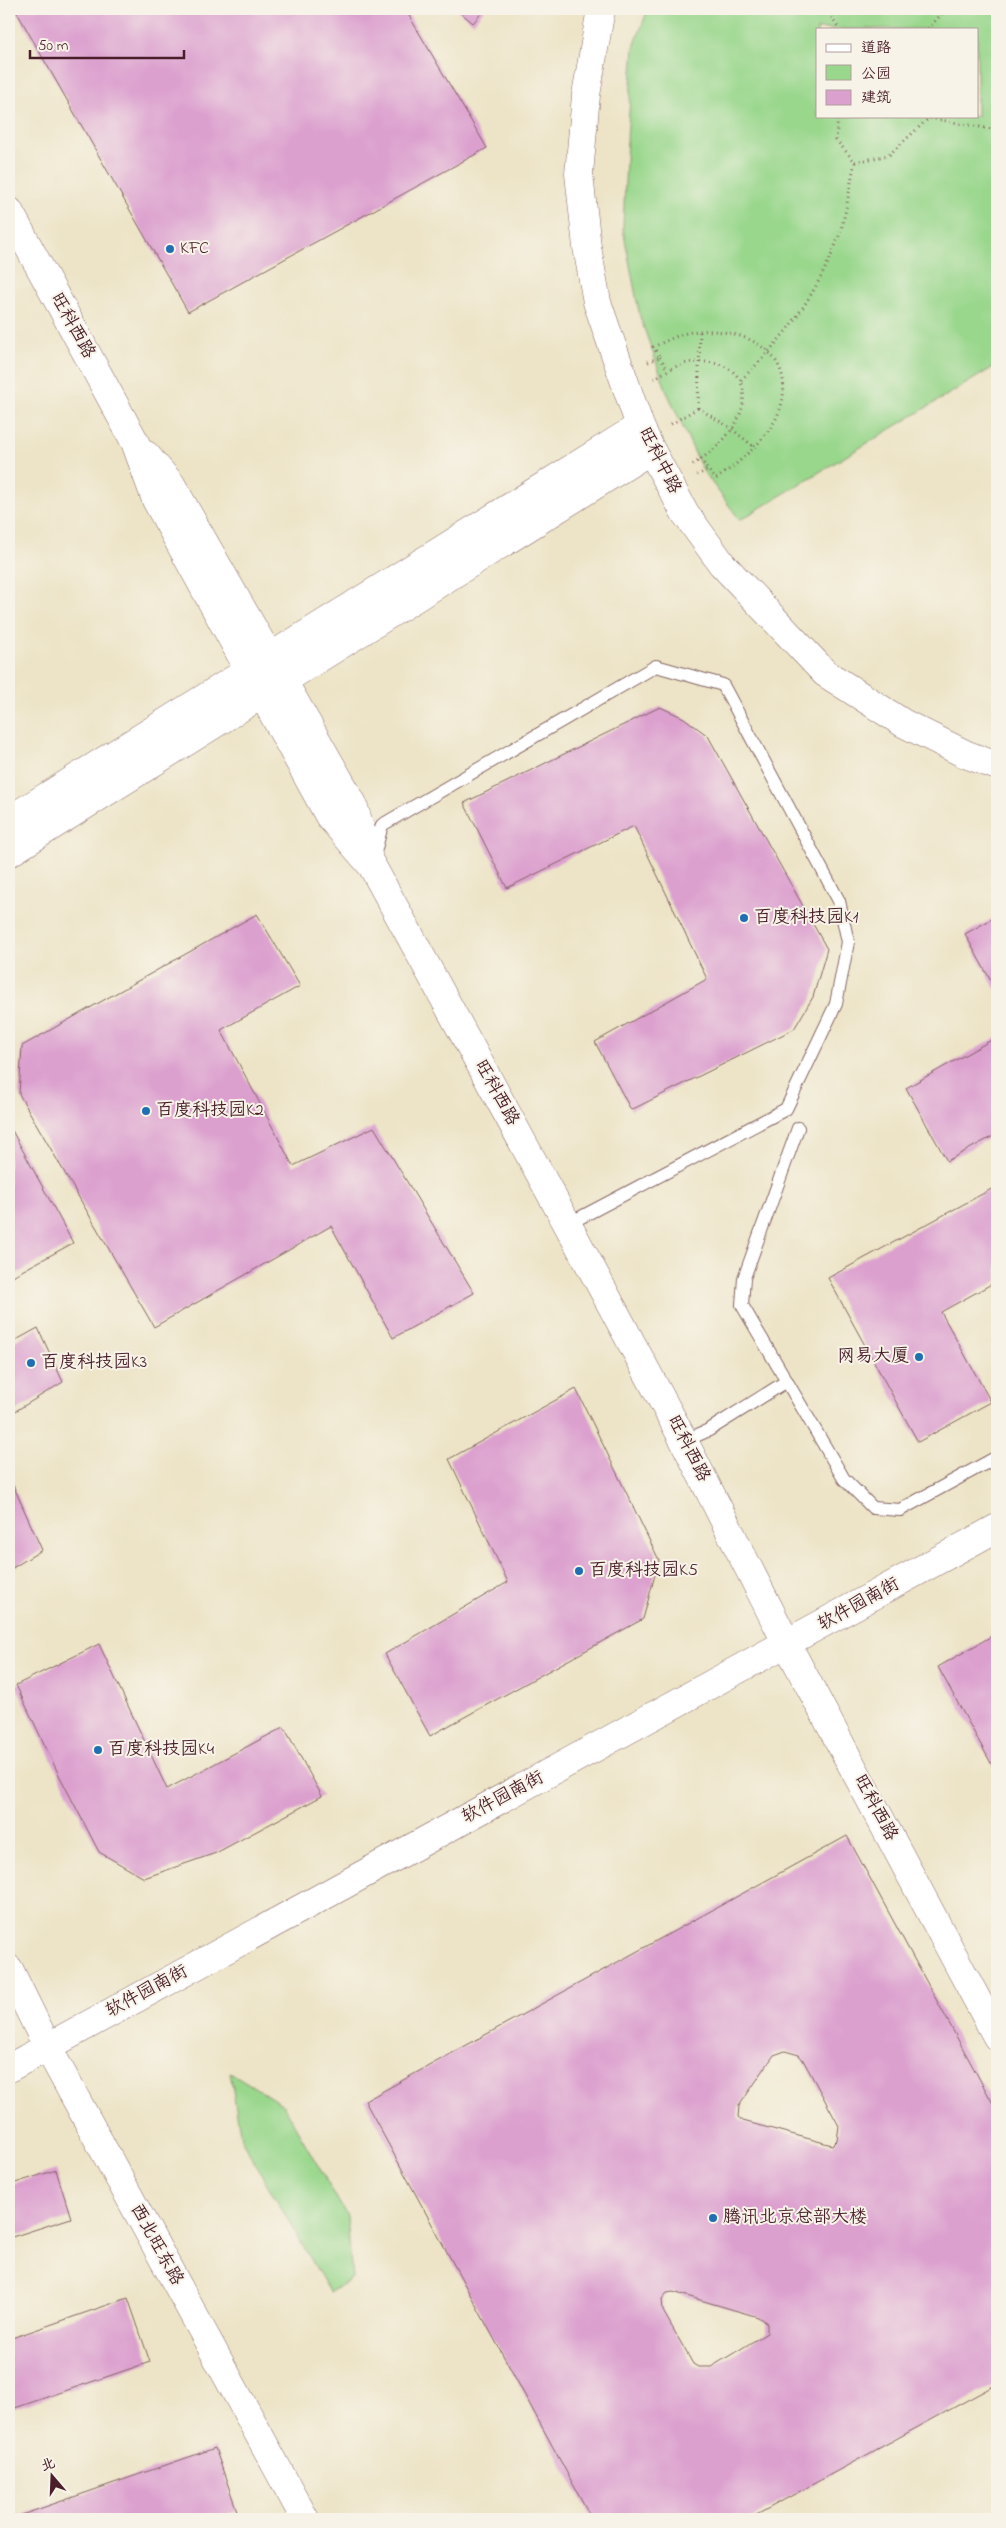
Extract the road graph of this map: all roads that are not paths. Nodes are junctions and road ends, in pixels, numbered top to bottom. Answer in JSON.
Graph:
{"nodes":[{"id":1,"x":601,"y":9,"type":"edge"},
{"id":2,"x":9,"y":211,"type":"edge"},
{"id":3,"x":646,"y":438,"type":"junction"},
{"id":4,"x":259,"y":663,"type":"junction"},
{"id":5,"x":272,"y":686,"type":"junction"},
{"id":6,"x":997,"y":766,"type":"edge"},
{"id":7,"x":9,"y":820,"type":"edge"},
{"id":8,"x":9,"y":853,"type":"edge"},
{"id":9,"x":372,"y":866,"type":"junction"},
{"id":10,"x":798,"y":1128,"type":"dead end"},
{"id":11,"x":568,"y":1224,"type":"junction"},
{"id":12,"x":787,"y":1381,"type":"junction"},
{"id":13,"x":684,"y":1441,"type":"junction"},
{"id":14,"x":997,"y":1457,"type":"edge"},
{"id":15,"x":997,"y":1528,"type":"edge"},
{"id":16,"x":787,"y":1644,"type":"junction"},
{"id":17,"x":9,"y":1969,"type":"edge"},
{"id":18,"x":997,"y":2036,"type":"edge"},
{"id":19,"x":47,"y":2046,"type":"junction"},
{"id":20,"x":9,"y":2068,"type":"edge"},
{"id":21,"x":305,"y":2519,"type":"edge"}],
"edges":[{"from":1,"to":3,"type":"street","name":"旺科中路"},
{"from":2,"to":4,"type":"street","name":"旺科西路"},
{"from":3,"to":4,"type":"street"},
{"from":3,"to":5,"type":"street"},
{"from":3,"to":6,"type":"street","name":"旺科中路"},
{"from":4,"to":5,"type":"street","name":"旺科西路"},
{"from":4,"to":7,"type":"street"},
{"from":5,"to":8,"type":"street"},
{"from":5,"to":9,"type":"street","name":"旺科西路"},
{"from":9,"to":11,"type":"street","name":"旺科西路"},
{"from":9,"to":11,"type":"lane"},
{"from":10,"to":12,"type":"lane"},
{"from":11,"to":13,"type":"street","name":"旺科西路"},
{"from":12,"to":13,"type":"lane"},
{"from":12,"to":14,"type":"lane"},
{"from":13,"to":16,"type":"street","name":"旺科西路"},
{"from":15,"to":16,"type":"street","name":"软件园南街"},
{"from":16,"to":18,"type":"street","name":"旺科西路"},
{"from":16,"to":19,"type":"street","name":"软件园南街"},
{"from":17,"to":19,"type":"street","name":"西北旺东路"},
{"from":19,"to":20,"type":"street","name":"软件园南街"},
{"from":19,"to":21,"type":"street","name":"西北旺东路"}]}
